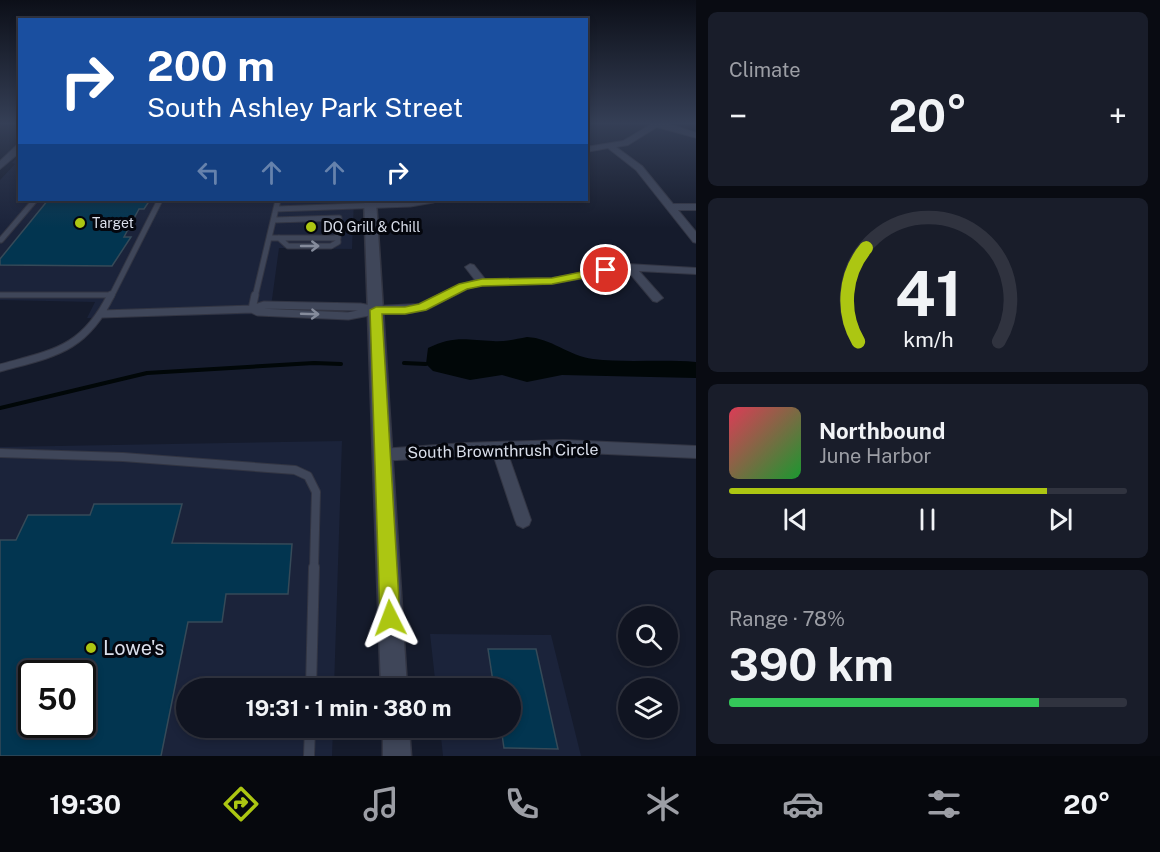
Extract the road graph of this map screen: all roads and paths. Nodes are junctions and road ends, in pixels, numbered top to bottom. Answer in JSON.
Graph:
{"nodes":[{"id":1,"x":625,"y":157,"type":"edge"},
{"id":2,"x":34,"y":201,"type":"edge"},
{"id":3,"x":159,"y":201,"type":"edge"},
{"id":4,"x":278,"y":201,"type":"edge"},
{"id":5,"x":427,"y":201,"type":"edge"},
{"id":6,"x":370,"y":202,"type":"edge"},
{"id":7,"x":671,"y":207,"type":"junction"},
{"id":8,"x":696,"y":207,"type":"edge"},
{"id":9,"x":276,"y":209,"type":"junction"},
{"id":10,"x":274,"y":220,"type":"junction"},
{"id":11,"x":269,"y":238,"type":"junction"},
{"id":12,"x":696,"y":240,"type":"edge"},
{"id":13,"x":0,"y":242,"type":"edge"},
{"id":14,"x":470,"y":267,"type":"dead end"},
{"id":15,"x":630,"y":267,"type":"junction"},
{"id":16,"x":696,"y":270,"type":"edge"},
{"id":17,"x":482,"y":282,"type":"junction"},
{"id":18,"x":0,"y":295,"type":"edge"},
{"id":19,"x":111,"y":295,"type":"junction"},
{"id":20,"x":657,"y":298,"type":"dead end"},
{"id":21,"x":252,"y":309,"type":"junction"},
{"id":22,"x":376,"y":310,"type":"junction"},
{"id":23,"x":102,"y":314,"type":"junction"},
{"id":24,"x":0,"y":368,"type":"edge"},
{"id":25,"x":498,"y":448,"type":"junction"},
{"id":26,"x":0,"y":453,"type":"edge"},
{"id":27,"x":696,"y":453,"type":"edge"},
{"id":28,"x":381,"y":455,"type":"junction"},
{"id":29,"x":523,"y":520,"type":"dead end"},
{"id":30,"x":311,"y":678,"type":"edge"},
{"id":31,"x":393,"y":678,"type":"edge"},
{"id":32,"x":310,"y":738,"type":"edge"},
{"id":33,"x":396,"y":738,"type":"edge"},
{"id":34,"x":309,"y":756,"type":"edge"},
{"id":35,"x":397,"y":756,"type":"edge"}],
"edges":[{"from":1,"to":7,"type":"street"},
{"from":2,"to":13,"type":"lane"},
{"from":3,"to":19,"type":"lane"},
{"from":4,"to":9,"type":"lane"},
{"from":5,"to":6,"type":"lane"},
{"from":6,"to":9,"type":"lane"},
{"from":6,"to":22,"type":"main road"},
{"from":7,"to":8,"type":"street"},
{"from":7,"to":12,"type":"street"},
{"from":9,"to":10,"type":"lane"},
{"from":10,"to":11,"type":"lane"},
{"from":11,"to":10,"type":"lane","one_way":true},
{"from":11,"to":21,"type":"lane"},
{"from":14,"to":17,"type":"street"},
{"from":15,"to":16,"type":"street"},
{"from":15,"to":17,"type":"street"},
{"from":15,"to":20,"type":"street"},
{"from":17,"to":22,"type":"street"},
{"from":18,"to":19,"type":"lane"},
{"from":19,"to":23,"type":"lane"},
{"from":21,"to":22,"type":"lane"},
{"from":21,"to":23,"type":"lane"},
{"from":22,"to":28,"type":"main road"},
{"from":23,"to":24,"type":"lane"},
{"from":25,"to":27,"type":"street","name":"South Brownthrush Circle"},
{"from":25,"to":28,"type":"street","name":"South Brownthrush Circle"},
{"from":25,"to":29,"type":"street"},
{"from":26,"to":30,"type":"lane"},
{"from":28,"to":31,"type":"main road"},
{"from":32,"to":34,"type":"lane"},
{"from":33,"to":35,"type":"main road"}]}
